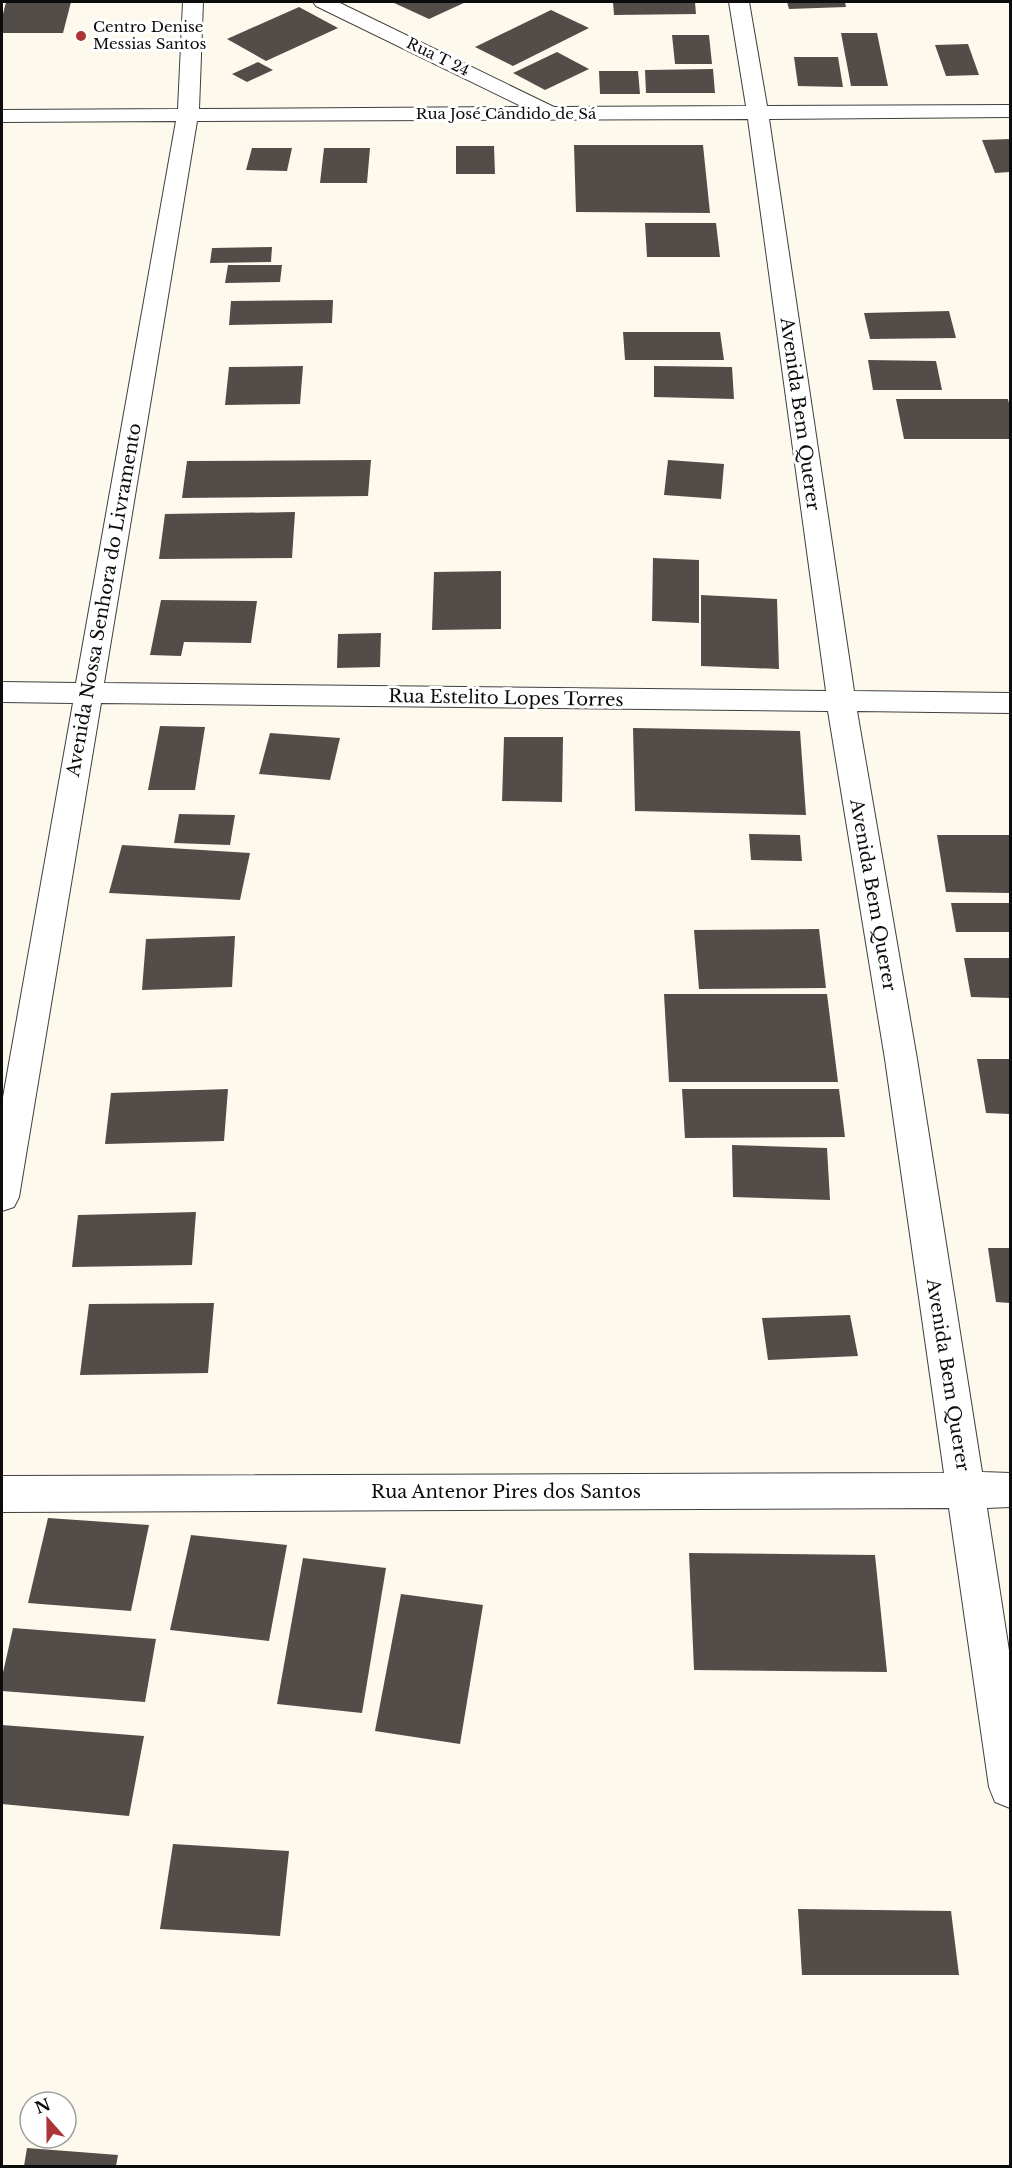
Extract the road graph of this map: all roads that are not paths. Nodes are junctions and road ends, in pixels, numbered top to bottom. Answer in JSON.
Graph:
{"nodes":[{"id":1,"x":194,"y":2,"type":"edge"},
{"id":2,"x":323,"y":2,"type":"edge"},
{"id":3,"x":740,"y":2,"type":"edge"},
{"id":4,"x":1011,"y":111,"type":"edge"},
{"id":5,"x":758,"y":112,"type":"junction"},
{"id":6,"x":553,"y":113,"type":"junction"},
{"id":7,"x":188,"y":115,"type":"junction"},
{"id":8,"x":2,"y":116,"type":"edge"},
{"id":9,"x":2,"y":692,"type":"edge"},
{"id":10,"x":88,"y":693,"type":"junction"},
{"id":11,"x":841,"y":701,"type":"junction"},
{"id":12,"x":1011,"y":703,"type":"edge"},
{"id":13,"x":2,"y":1197,"type":"edge"},
{"id":14,"x":966,"y":1490,"type":"junction"},
{"id":15,"x":1011,"y":1490,"type":"edge"},
{"id":16,"x":2,"y":1494,"type":"edge"},
{"id":17,"x":1011,"y":1787,"type":"edge"}],
"edges":[{"from":1,"to":7,"type":"street","name":"Avenida Nossa Senhora do Livramento"},
{"from":2,"to":6,"type":"street","name":"Rua T 24"},
{"from":3,"to":5,"type":"street","name":"Avenida Bem Querer"},
{"from":4,"to":5,"type":"street","name":"Rua José Cândido de Sá"},
{"from":5,"to":6,"type":"street","name":"Rua José Cândido de Sá"},
{"from":5,"to":11,"type":"street","name":"Avenida Bem Querer"},
{"from":6,"to":7,"type":"street","name":"Rua José Cândido de Sá"},
{"from":7,"to":8,"type":"street","name":"Rua José Cândido de Sá"},
{"from":7,"to":10,"type":"street","name":"Avenida Nossa Senhora do Livramento"},
{"from":9,"to":10,"type":"street","name":"Rua Estelito Lopes Torres"},
{"from":10,"to":11,"type":"street","name":"Rua Estelito Lopes Torres"},
{"from":10,"to":13,"type":"street","name":"Avenida Nossa Senhora do Livramento"},
{"from":11,"to":12,"type":"street","name":"Rua Estelito Lopes Torres"},
{"from":11,"to":14,"type":"street","name":"Avenida Bem Querer"},
{"from":14,"to":15,"type":"street","name":"Rua Antenor Pires dos Santos"},
{"from":14,"to":16,"type":"street","name":"Rua Antenor Pires dos Santos"},
{"from":14,"to":17,"type":"street","name":"Avenida Bem Querer"}]}
